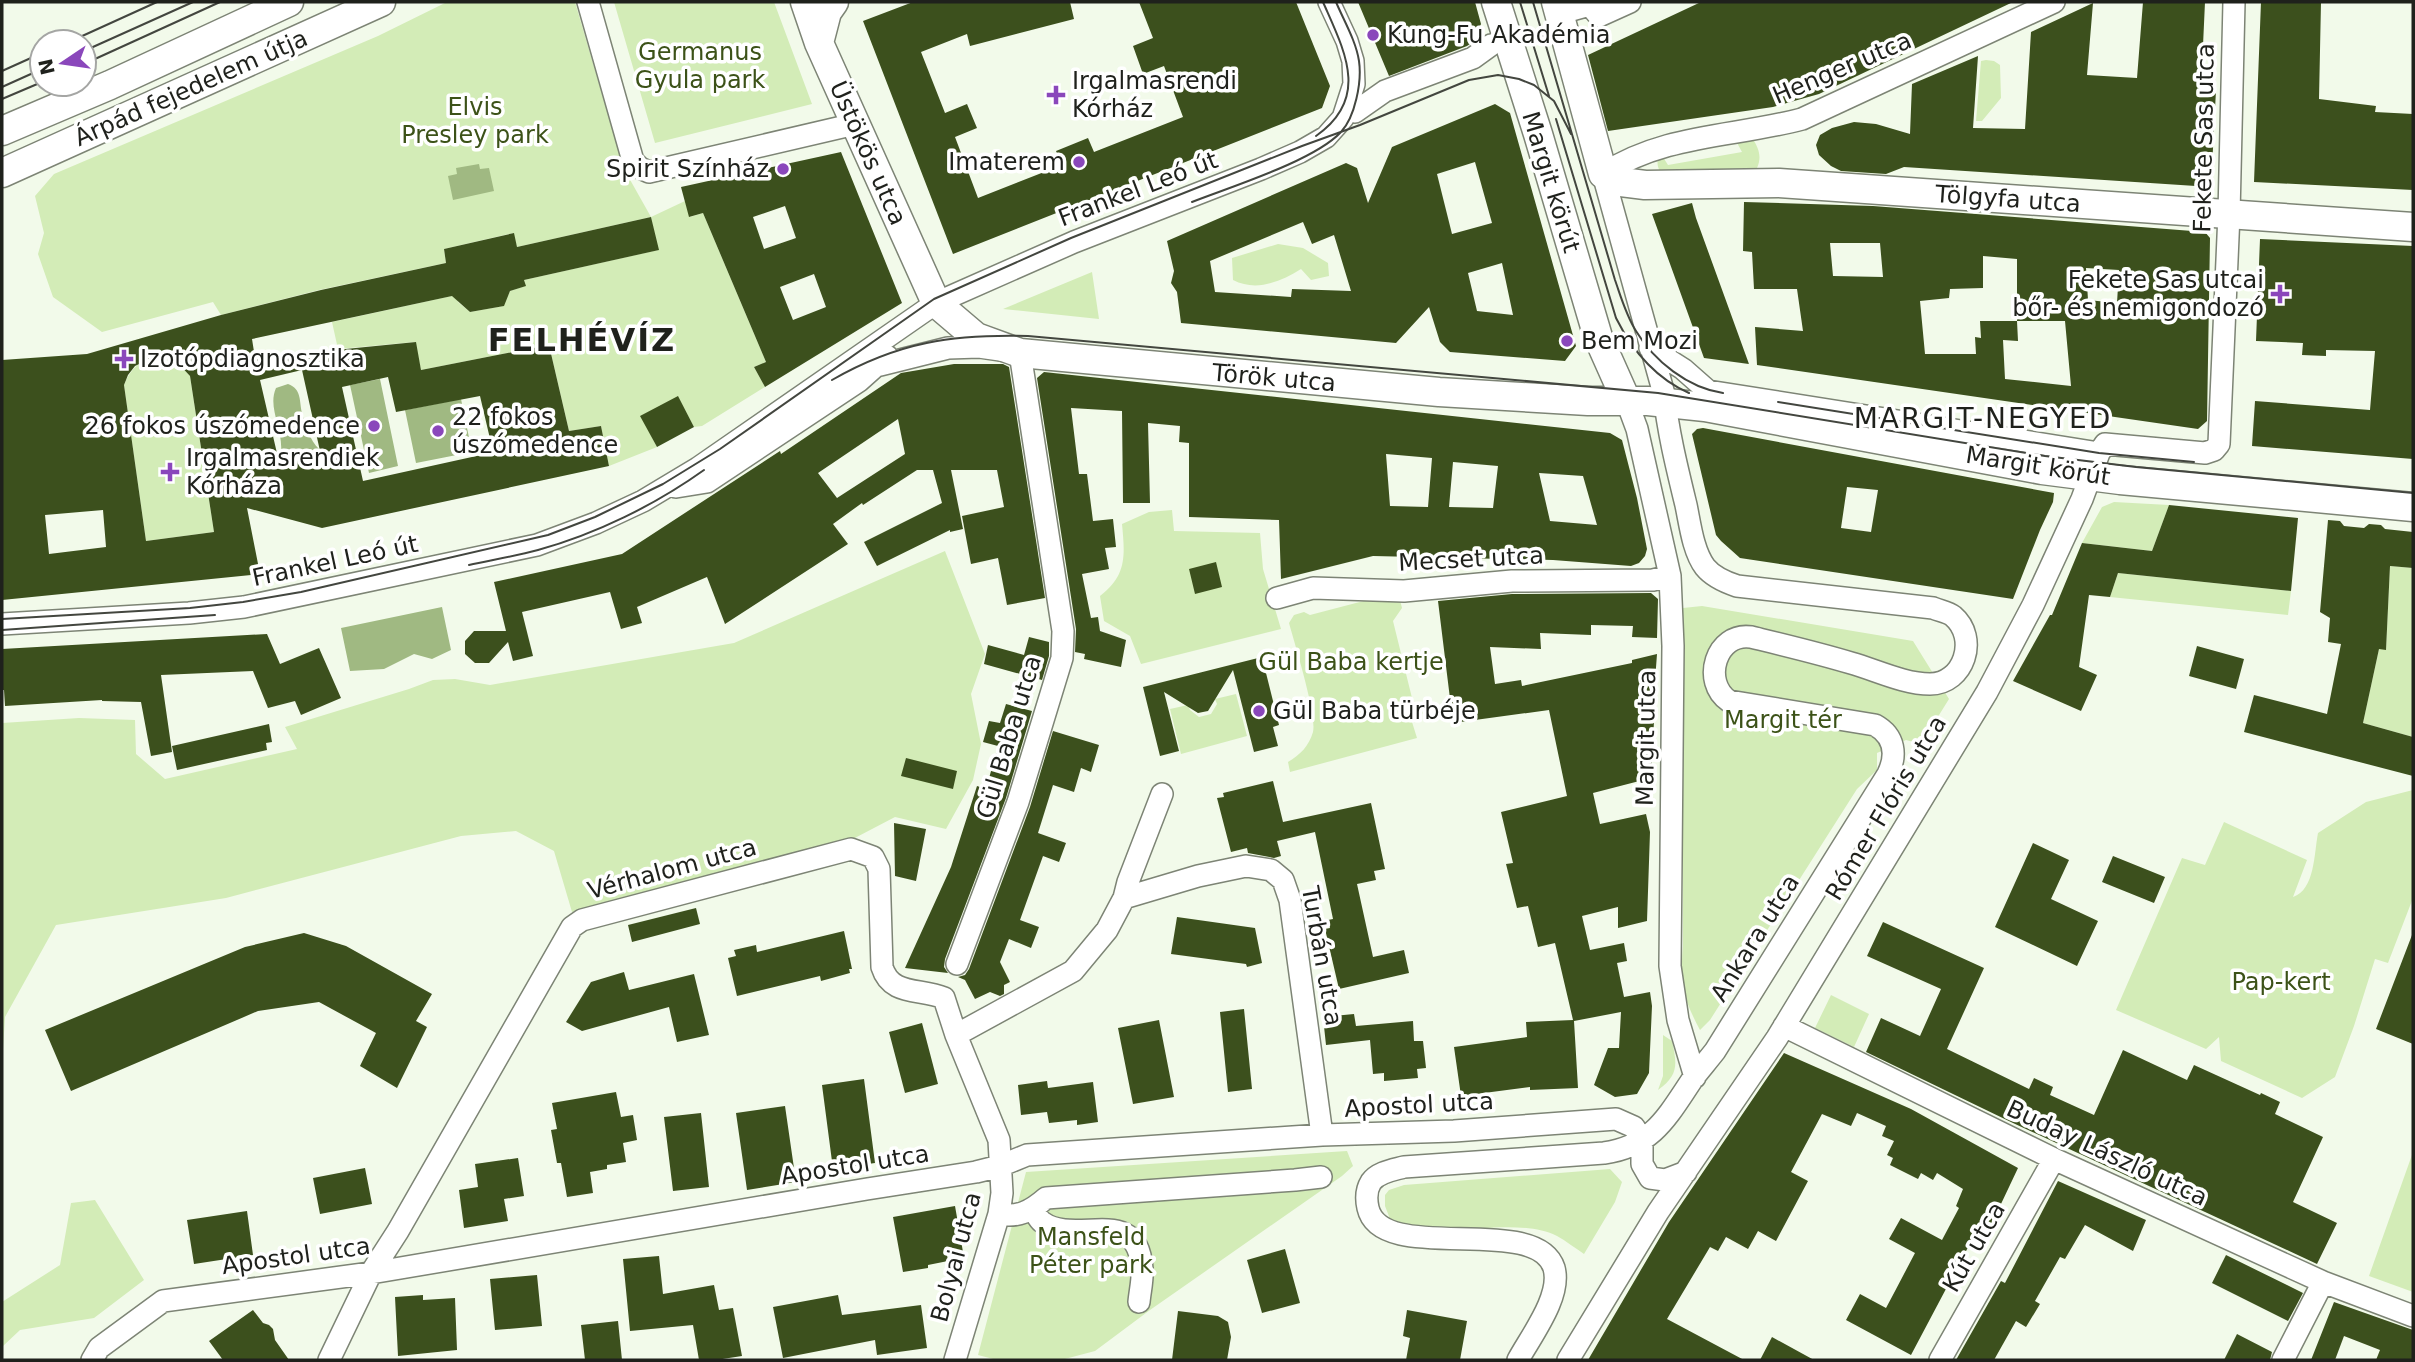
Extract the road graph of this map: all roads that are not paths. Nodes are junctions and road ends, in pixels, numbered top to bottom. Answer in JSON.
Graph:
{"nodes":[{"id":1,"x":289,"y":2,"type":"edge"},
{"id":2,"x":381,"y":2,"type":"edge"},
{"id":3,"x":588,"y":2,"type":"edge"},
{"id":4,"x":806,"y":2,"type":"edge"},
{"id":5,"x":834,"y":2,"type":"edge"},
{"id":6,"x":1329,"y":2,"type":"edge"},
{"id":7,"x":1496,"y":2,"type":"edge"},
{"id":8,"x":1630,"y":2,"type":"edge"},
{"id":9,"x":2054,"y":2,"type":"edge"},
{"id":10,"x":2234,"y":2,"type":"edge"},
{"id":11,"x":1564,"y":6,"type":"edge"},
{"id":12,"x":819,"y":43,"type":"junction"},
{"id":13,"x":1491,"y":45,"type":"dead end"},
{"id":14,"x":1351,"y":110,"type":"junction"},
{"id":15,"x":855,"y":124,"type":"junction"},
{"id":16,"x":2,"y":131,"type":"edge"},
{"id":17,"x":2,"y":173,"type":"edge"},
{"id":18,"x":1603,"y":174,"type":"junction"},
{"id":19,"x":2229,"y":215,"type":"junction"},
{"id":20,"x":2413,"y":228,"type":"edge"},
{"id":21,"x":936,"y":303,"type":"junction"},
{"id":22,"x":1650,"y":348,"type":"junction"},
{"id":23,"x":1020,"y":353,"type":"junction"},
{"id":24,"x":880,"y":365,"type":"junction"},
{"id":25,"x":1627,"y":402,"type":"junction"},
{"id":26,"x":1665,"y":402,"type":"junction"},
{"id":27,"x":2219,"y":444,"type":"joint"},
{"id":28,"x":2095,"y":465,"type":"junction"},
{"id":29,"x":666,"y":489,"type":"junction"},
{"id":30,"x":2413,"y":507,"type":"edge"},
{"id":31,"x":1670,"y":576,"type":"junction"},
{"id":32,"x":1277,"y":598,"type":"dead end"},
{"id":33,"x":2,"y":624,"type":"edge"},
{"id":34,"x":1162,"y":794,"type":"dead end"},
{"id":35,"x":1124,"y":898,"type":"junction"},
{"id":36,"x":957,"y":964,"type":"dead end"},
{"id":37,"x":1784,"y":1026,"type":"junction"},
{"id":38,"x":956,"y":1035,"type":"junction"},
{"id":39,"x":1695,"y":1077,"type":"junction"},
{"id":40,"x":1322,"y":1135,"type":"junction"},
{"id":41,"x":1642,"y":1141,"type":"junction"},
{"id":42,"x":2054,"y":1159,"type":"junction"},
{"id":43,"x":1000,"y":1166,"type":"junction"},
{"id":44,"x":1686,"y":1172,"type":"junction"},
{"id":45,"x":1321,"y":1177,"type":"dead end"},
{"id":46,"x":1033,"y":1209,"type":"junction"},
{"id":47,"x":999,"y":1214,"type":"junction"},
{"id":48,"x":371,"y":1273,"type":"junction"},
{"id":49,"x":2323,"y":1282,"type":"junction"},
{"id":50,"x":1139,"y":1302,"type":"dead end"},
{"id":51,"x":2413,"y":1316,"type":"edge"},
{"id":52,"x":92,"y":1360,"type":"edge"},
{"id":53,"x":329,"y":1360,"type":"edge"},
{"id":54,"x":955,"y":1360,"type":"edge"},
{"id":55,"x":1518,"y":1360,"type":"edge"},
{"id":56,"x":1568,"y":1360,"type":"edge"},
{"id":57,"x":1940,"y":1360,"type":"edge"},
{"id":58,"x":2283,"y":1360,"type":"edge"}],
"edges":[{"from":1,"to":16,"type":"main road","name":"Árpád fejedelem útja"},
{"from":2,"to":17,"type":"main road","name":"Árpád fejedelem útja"},
{"from":3,"to":15,"type":"street"},
{"from":4,"to":12,"type":"main road","name":"Üstökös utca"},
{"from":5,"to":12,"type":"main road"},
{"from":6,"to":14,"type":"street"},
{"from":7,"to":25,"type":"main road","name":"Margit körút"},
{"from":8,"to":11,"type":"street"},
{"from":9,"to":18,"type":"street","name":"Henger utca"},
{"from":10,"to":19,"type":"street","name":"Fekete Sas utca"},
{"from":11,"to":18,"type":"main road","name":"Margit körút"},
{"from":12,"to":15,"type":"main road","name":"Üstökös utca"},
{"from":13,"to":14,"type":"street","name":"Frankel Leó út"},
{"from":14,"to":21,"type":"street","name":"Frankel Leó út"},
{"from":15,"to":21,"type":"main road","name":"Üstökös utca"},
{"from":18,"to":19,"type":"main road","name":"Tölgyfa utca"},
{"from":18,"to":22,"type":"street","name":"Margit körút"},
{"from":19,"to":20,"type":"main road","name":"Tölgyfa utca"},
{"from":19,"to":27,"type":"street","name":"Fekete Sas utca"},
{"from":21,"to":23,"type":"main road","name":"Török utca"},
{"from":21,"to":24,"type":"street","name":"Frankel Leó út"},
{"from":21,"to":29,"type":"street","name":"Frankel Leó út"},
{"from":22,"to":26,"type":"street","name":"Margit körút"},
{"from":22,"to":28,"type":"street","name":"Margit körút"},
{"from":23,"to":24,"type":"street","name":"Frankel Leó út"},
{"from":23,"to":25,"type":"main road","name":"Török utca"},
{"from":23,"to":36,"type":"street","name":"Gül Baba utca"},
{"from":24,"to":29,"type":"street","name":"Frankel Leó út"},
{"from":25,"to":26,"type":"main road","name":"Margit körút"},
{"from":25,"to":31,"type":"street","name":"Margit utca"},
{"from":26,"to":28,"type":"main road","name":"Margit körút"},
{"from":26,"to":39,"type":"street","name":"Ankara utca"},
{"from":27,"to":28,"type":"street","name":"Margit körút"},
{"from":28,"to":30,"type":"main road","name":"Margit körút"},
{"from":28,"to":37,"type":"street","name":"Rómer Flóris utca"},
{"from":29,"to":33,"type":"street","name":"Frankel Leó út"},
{"from":31,"to":32,"type":"street","name":"Mecset utca"},
{"from":31,"to":39,"type":"street","name":"Margit utca"},
{"from":34,"to":35,"type":"street"},
{"from":35,"to":38,"type":"street"},
{"from":35,"to":40,"type":"street","name":"Turbán utca"},
{"from":37,"to":42,"type":"street","name":"Buday László utca"},
{"from":37,"to":44,"type":"street","name":"Rómer Flóris utca"},
{"from":38,"to":43,"type":"street","name":"Vérhalom utca"},
{"from":38,"to":48,"type":"street","name":"Vérhalom utca"},
{"from":39,"to":41,"type":"street","name":"Ankara utca"},
{"from":40,"to":41,"type":"street","name":"Apostol utca"},
{"from":40,"to":43,"type":"street","name":"Apostol utca"},
{"from":41,"to":44,"type":"street"},
{"from":41,"to":55,"type":"street","name":"Ankara utca"},
{"from":42,"to":49,"type":"street","name":"Buday László utca"},
{"from":42,"to":57,"type":"street","name":"Kút utca"},
{"from":43,"to":47,"type":"street","name":"Bolyai utca"},
{"from":43,"to":48,"type":"street","name":"Apostol utca"},
{"from":44,"to":56,"type":"street","name":"Rómer Flóris utca"},
{"from":45,"to":46,"type":"street"},
{"from":46,"to":47,"type":"street"},
{"from":46,"to":50,"type":"street"},
{"from":47,"to":54,"type":"street","name":"Bolyai utca"},
{"from":48,"to":52,"type":"street","name":"Apostol utca"},
{"from":48,"to":53,"type":"street","name":"Vérhalom utca"},
{"from":49,"to":51,"type":"street","name":"Buday László utca"},
{"from":49,"to":58,"type":"street"}]}
